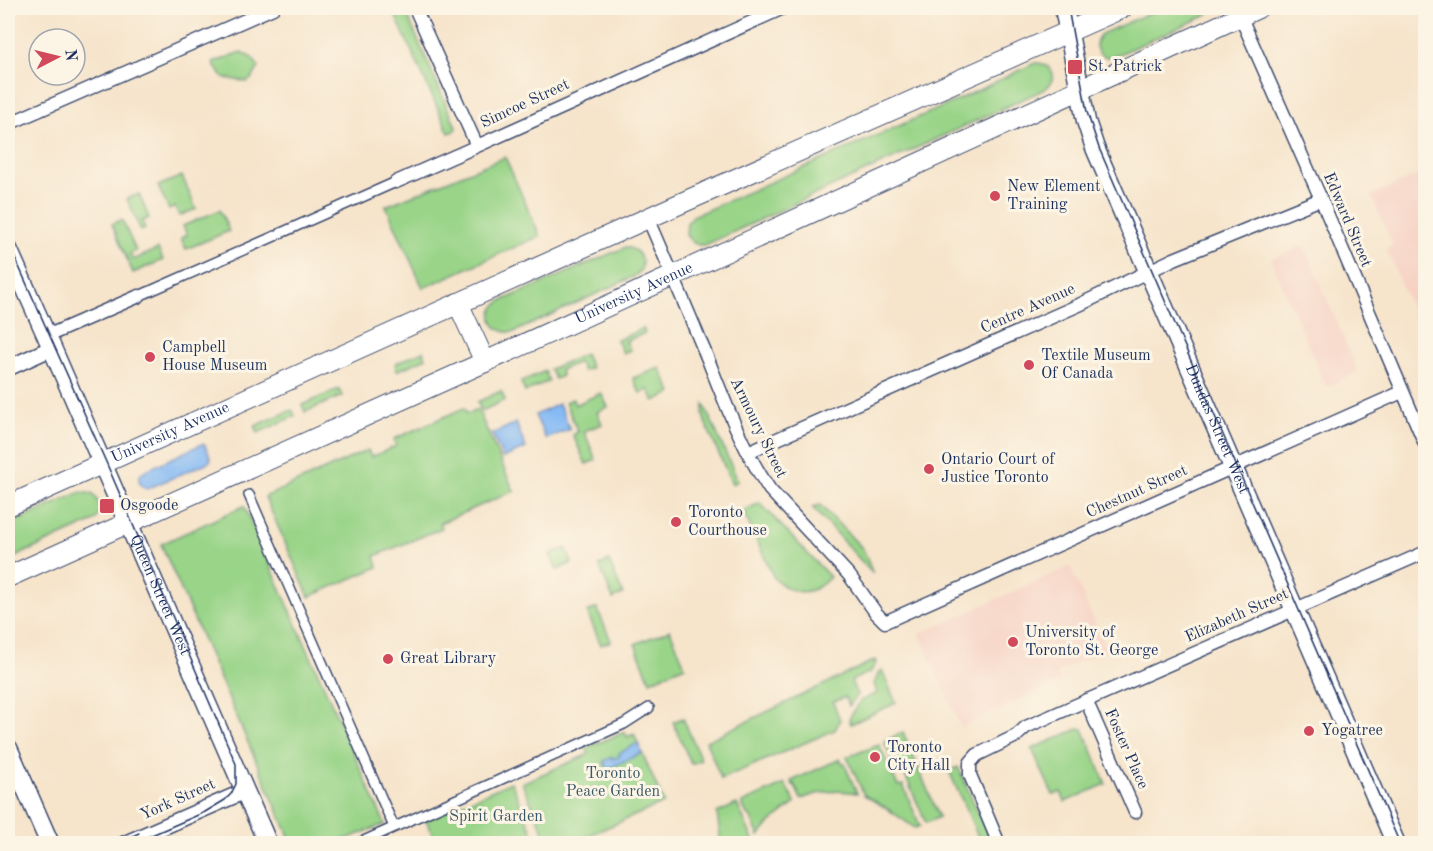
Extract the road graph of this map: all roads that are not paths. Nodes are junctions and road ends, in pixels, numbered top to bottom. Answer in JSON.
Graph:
{"nodes":[{"id":1,"x":273,"y":8,"type":"edge"},
{"id":2,"x":415,"y":8,"type":"edge"},
{"id":3,"x":783,"y":8,"type":"edge"},
{"id":4,"x":1064,"y":8,"type":"edge"},
{"id":5,"x":1122,"y":8,"type":"edge"},
{"id":6,"x":1258,"y":8,"type":"edge"},
{"id":7,"x":1238,"y":11,"type":"edge"},
{"id":8,"x":1069,"y":31,"type":"junction"},
{"id":9,"x":1080,"y":90,"type":"junction"},
{"id":10,"x":8,"y":124,"type":"edge"},
{"id":11,"x":477,"y":146,"type":"junction"},
{"id":12,"x":396,"y":182,"type":"joint"},
{"id":13,"x":1321,"y":199,"type":"junction"},
{"id":14,"x":648,"y":218,"type":"junction"},
{"id":15,"x":8,"y":249,"type":"edge"},
{"id":16,"x":1149,"y":272,"type":"junction"},
{"id":17,"x":673,"y":275,"type":"junction"},
{"id":18,"x":139,"y":296,"type":"joint"},
{"id":19,"x":458,"y":303,"type":"junction"},
{"id":20,"x":49,"y":342,"type":"junction"},
{"id":21,"x":485,"y":362,"type":"junction"},
{"id":22,"x":8,"y":368,"type":"edge"},
{"id":23,"x":1402,"y":392,"type":"junction"},
{"id":24,"x":1425,"y":446,"type":"edge"},
{"id":25,"x":748,"y":452,"type":"junction"},
{"id":26,"x":102,"y":464,"type":"junction"},
{"id":27,"x":1233,"y":468,"type":"junction"},
{"id":28,"x":249,"y":495,"type":"dead end"},
{"id":29,"x":8,"y":506,"type":"edge"},
{"id":30,"x":128,"y":523,"type":"junction"},
{"id":31,"x":1425,"y":552,"type":"edge"},
{"id":32,"x":8,"y":577,"type":"edge"},
{"id":33,"x":1295,"y":609,"type":"junction"},
{"id":34,"x":885,"y":622,"type":"joint"},
{"id":35,"x":1086,"y":700,"type":"junction"},
{"id":36,"x":649,"y":708,"type":"dead end"},
{"id":37,"x":8,"y":748,"type":"edge"},
{"id":38,"x":245,"y":790,"type":"junction"},
{"id":39,"x":1135,"y":812,"type":"dead end"},
{"id":40,"x":394,"y":827,"type":"junction"},
{"id":41,"x":50,"y":843,"type":"edge"},
{"id":42,"x":124,"y":843,"type":"edge"},
{"id":43,"x":268,"y":843,"type":"edge"},
{"id":44,"x":357,"y":843,"type":"edge"},
{"id":45,"x":999,"y":843,"type":"edge"},
{"id":46,"x":1396,"y":843,"type":"edge"}],
"edges":[{"from":1,"to":10,"type":"street"},
{"from":2,"to":11,"type":"street"},
{"from":3,"to":11,"type":"street","name":"Simcoe Street"},
{"from":4,"to":8,"type":"main road","name":"Dundas Street West"},
{"from":5,"to":8,"type":"main road","name":"University Avenue"},
{"from":6,"to":7,"type":"main road","name":"University Avenue"},
{"from":7,"to":9,"type":"main road","name":"University Avenue"},
{"from":7,"to":13,"type":"street","name":"Edward Street"},
{"from":8,"to":9,"type":"main road","name":"Dundas Street West"},
{"from":8,"to":14,"type":"main road","name":"University Avenue"},
{"from":9,"to":16,"type":"main road","name":"Dundas Street West"},
{"from":9,"to":17,"type":"main road","name":"University Avenue"},
{"from":11,"to":12,"type":"street","name":"Simcoe Street"},
{"from":12,"to":18,"type":"street","name":"Simcoe Street"},
{"from":13,"to":16,"type":"street","name":"Centre Avenue"},
{"from":13,"to":23,"type":"street","name":"Edward Street"},
{"from":14,"to":17,"type":"street","name":"Armoury Street"},
{"from":14,"to":19,"type":"main road","name":"University Avenue"},
{"from":15,"to":20,"type":"main road","name":"Queen Street West"},
{"from":16,"to":25,"type":"street","name":"Centre Avenue"},
{"from":16,"to":27,"type":"main road","name":"Dundas Street West"},
{"from":17,"to":21,"type":"main road","name":"University Avenue"},
{"from":17,"to":25,"type":"street","name":"Armoury Street"},
{"from":18,"to":20,"type":"street","name":"Simcoe Street"},
{"from":19,"to":21,"type":"main road"},
{"from":19,"to":26,"type":"main road","name":"University Avenue"},
{"from":20,"to":22,"type":"street","name":"Simcoe Street"},
{"from":20,"to":26,"type":"main road","name":"Queen Street West"},
{"from":21,"to":30,"type":"main road","name":"University Avenue"},
{"from":23,"to":24,"type":"street","name":"Edward Street"},
{"from":23,"to":27,"type":"street","name":"Chestnut Street"},
{"from":25,"to":34,"type":"street","name":"Armoury Street"},
{"from":26,"to":29,"type":"main road","name":"University Avenue"},
{"from":26,"to":30,"type":"main road","name":"Queen Street West"},
{"from":27,"to":33,"type":"main road","name":"Dundas Street West"},
{"from":27,"to":34,"type":"street","name":"Chestnut Street"},
{"from":28,"to":40,"type":"street"},
{"from":30,"to":32,"type":"main road","name":"University Avenue"},
{"from":30,"to":38,"type":"main road","name":"Queen Street West"},
{"from":31,"to":33,"type":"street","name":"Elizabeth Street"},
{"from":33,"to":35,"type":"street","name":"Elizabeth Street"},
{"from":33,"to":46,"type":"main road","name":"Dundas Street West"},
{"from":35,"to":39,"type":"street","name":"Foster Place"},
{"from":35,"to":45,"type":"street","name":"Elizabeth Street"},
{"from":36,"to":40,"type":"street"},
{"from":37,"to":41,"type":"main road"},
{"from":38,"to":42,"type":"street","name":"York Street"},
{"from":38,"to":43,"type":"main road","name":"Queen Street West"},
{"from":40,"to":44,"type":"street"}]}
